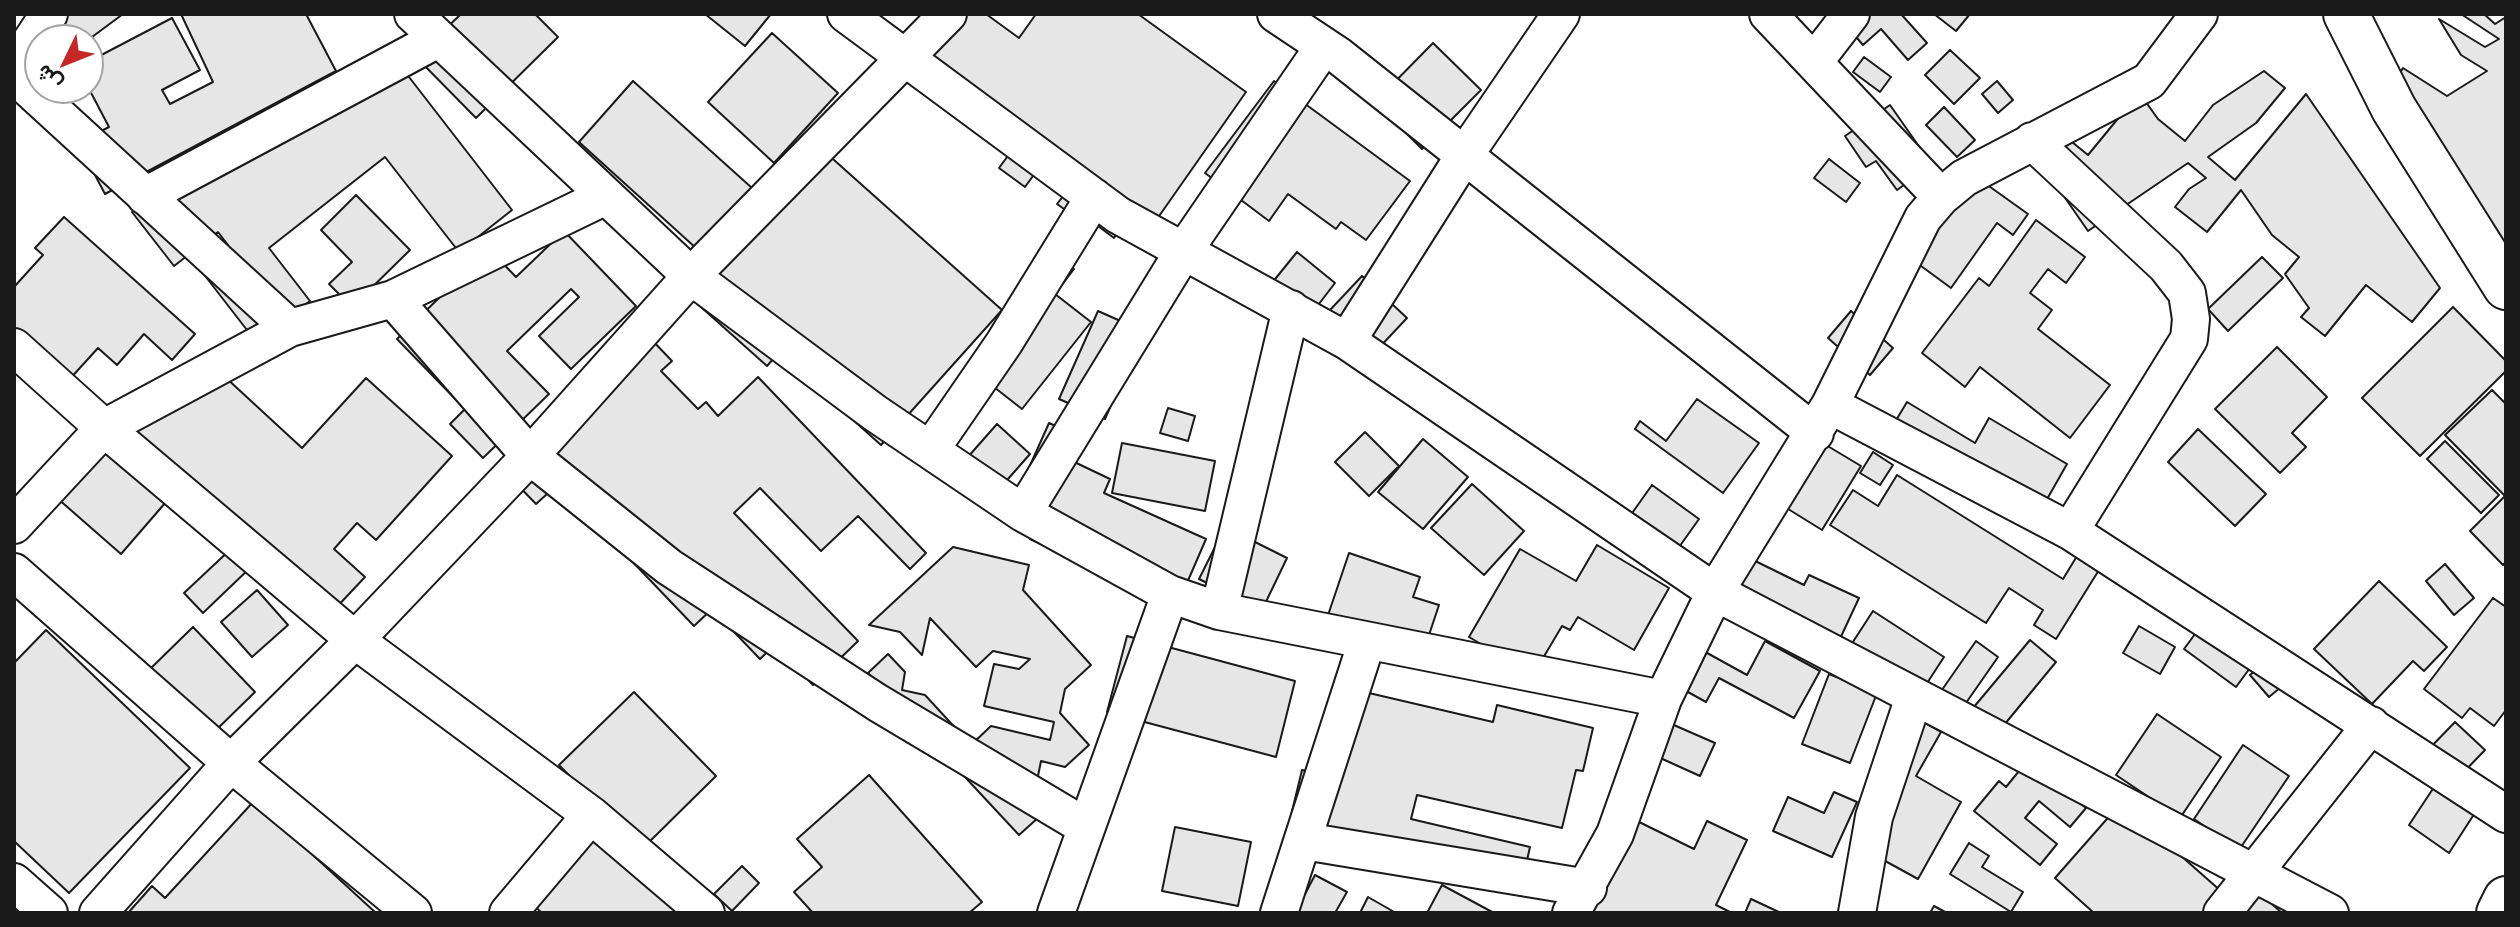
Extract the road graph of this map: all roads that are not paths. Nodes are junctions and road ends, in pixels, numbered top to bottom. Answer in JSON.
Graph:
{"nodes":[{"id":1,"x":49,"y":14,"type":"edge"},
{"id":2,"x":846,"y":14,"type":"edge"},
{"id":3,"x":948,"y":14,"type":"edge"},
{"id":4,"x":1276,"y":14,"type":"edge"},
{"id":5,"x":1561,"y":14,"type":"edge"},
{"id":6,"x":1768,"y":14,"type":"edge"},
{"id":7,"x":1851,"y":14,"type":"edge"},
{"id":8,"x":2199,"y":14,"type":"edge"},
{"id":9,"x":2346,"y":14,"type":"edge"},
{"id":10,"x":426,"y":26,"type":"edge"},
{"id":11,"x":1324,"y":46,"type":"junction"},
{"id":12,"x":903,"y":59,"type":"junction"},
{"id":13,"x":1814,"y":62,"type":"junction"},
{"id":14,"x":14,"y":67,"type":"edge"},
{"id":15,"x":14,"y":75,"type":"edge"},
{"id":16,"x":2032,"y":141,"type":"junction"},
{"id":17,"x":1464,"y":156,"type":"junction"},
{"id":18,"x":145,"y":196,"type":"junction"},
{"id":19,"x":606,"y":196,"type":"junction"},
{"id":20,"x":1094,"y":197,"type":"junction"},
{"id":21,"x":1941,"y":197,"type":"junction"},
{"id":22,"x":1183,"y":252,"type":"junction"},
{"id":23,"x":691,"y":276,"type":"junction"},
{"id":24,"x":2506,"y":287,"type":"edge"},
{"id":25,"x":393,"y":299,"type":"junction"},
{"id":26,"x":1291,"y":309,"type":"junction"},
{"id":27,"x":290,"y":328,"type":"junction"},
{"id":28,"x":1347,"y":341,"type":"junction"},
{"id":29,"x":14,"y":347,"type":"edge"},
{"id":30,"x":1822,"y":419,"type":"junction"},
{"id":31,"x":104,"y":428,"type":"junction"},
{"id":32,"x":931,"y":449,"type":"junction"},
{"id":33,"x":530,"y":456,"type":"junction"},
{"id":34,"x":1023,"y":513,"type":"junction"},
{"id":35,"x":14,"y":525,"type":"edge"},
{"id":36,"x":2070,"y":531,"type":"junction"},
{"id":37,"x":14,"y":572,"type":"edge"},
{"id":38,"x":1715,"y":592,"type":"junction"},
{"id":39,"x":1170,"y":594,"type":"junction"},
{"id":40,"x":1219,"y":611,"type":"junction"},
{"id":41,"x":355,"y":640,"type":"junction"},
{"id":42,"x":1367,"y":641,"type":"junction"},
{"id":43,"x":1914,"y":697,"type":"junction"},
{"id":44,"x":1663,"y":699,"type":"junction"},
{"id":45,"x":2371,"y":725,"type":"junction"},
{"id":46,"x":231,"y":763,"type":"junction"},
{"id":47,"x":2506,"y":814,"type":"edge"},
{"id":48,"x":591,"y":815,"type":"junction"},
{"id":49,"x":1086,"y":827,"type":"junction"},
{"id":50,"x":1304,"y":841,"type":"junction"},
{"id":51,"x":2253,"y":875,"type":"junction"},
{"id":52,"x":14,"y":882,"type":"edge"},
{"id":53,"x":2506,"y":899,"type":"edge"},
{"id":54,"x":1579,"y":900,"type":"edge"},
{"id":55,"x":49,"y":913,"type":"edge"},
{"id":56,"x":98,"y":913,"type":"edge"},
{"id":57,"x":413,"y":913,"type":"edge"},
{"id":58,"x":508,"y":913,"type":"edge"},
{"id":59,"x":706,"y":913,"type":"edge"},
{"id":60,"x":1056,"y":913,"type":"edge"},
{"id":61,"x":1279,"y":913,"type":"edge"},
{"id":62,"x":1857,"y":913,"type":"edge"},
{"id":63,"x":2222,"y":913,"type":"edge"},
{"id":64,"x":2330,"y":913,"type":"edge"},
{"id":65,"x":2499,"y":913,"type":"edge"}],
"edges":[{"from":1,"to":14,"type":"street"},
{"from":2,"to":12,"type":"street"},
{"from":3,"to":12,"type":"street"},
{"from":4,"to":11,"type":"street"},
{"from":5,"to":17,"type":"street"},
{"from":6,"to":13,"type":"street"},
{"from":7,"to":13,"type":"street"},
{"from":8,"to":16,"type":"street"},
{"from":9,"to":24,"type":"street"},
{"from":10,"to":18,"type":"street"},
{"from":10,"to":19,"type":"street"},
{"from":11,"to":17,"type":"street"},
{"from":11,"to":22,"type":"street"},
{"from":12,"to":20,"type":"street"},
{"from":12,"to":23,"type":"street"},
{"from":13,"to":21,"type":"street"},
{"from":15,"to":18,"type":"street"},
{"from":16,"to":21,"type":"street"},
{"from":16,"to":36,"type":"street"},
{"from":17,"to":28,"type":"street"},
{"from":17,"to":30,"type":"street"},
{"from":18,"to":27,"type":"street"},
{"from":19,"to":23,"type":"street"},
{"from":19,"to":25,"type":"street"},
{"from":20,"to":22,"type":"street"},
{"from":20,"to":32,"type":"street"},
{"from":21,"to":30,"type":"street"},
{"from":22,"to":26,"type":"street"},
{"from":22,"to":34,"type":"street"},
{"from":23,"to":32,"type":"street"},
{"from":23,"to":33,"type":"street"},
{"from":25,"to":27,"type":"street"},
{"from":25,"to":33,"type":"street"},
{"from":26,"to":28,"type":"street"},
{"from":26,"to":40,"type":"street"},
{"from":27,"to":31,"type":"street"},
{"from":28,"to":38,"type":"street"},
{"from":29,"to":31,"type":"street"},
{"from":30,"to":36,"type":"street"},
{"from":30,"to":38,"type":"street"},
{"from":31,"to":35,"type":"street"},
{"from":31,"to":41,"type":"street"},
{"from":32,"to":34,"type":"street"},
{"from":33,"to":41,"type":"street"},
{"from":33,"to":49,"type":"street"},
{"from":34,"to":39,"type":"street"},
{"from":36,"to":45,"type":"street"},
{"from":37,"to":46,"type":"street"},
{"from":38,"to":43,"type":"street"},
{"from":38,"to":44,"type":"street"},
{"from":39,"to":40,"type":"street"},
{"from":39,"to":49,"type":"street"},
{"from":40,"to":42,"type":"street"},
{"from":41,"to":46,"type":"street"},
{"from":41,"to":48,"type":"street"},
{"from":42,"to":44,"type":"street"},
{"from":42,"to":50,"type":"street"},
{"from":43,"to":51,"type":"street"},
{"from":43,"to":62,"type":"street"},
{"from":44,"to":54,"type":"street"},
{"from":45,"to":47,"type":"street"},
{"from":45,"to":51,"type":"street"},
{"from":46,"to":56,"type":"street"},
{"from":46,"to":57,"type":"street"},
{"from":48,"to":58,"type":"street"},
{"from":48,"to":59,"type":"street"},
{"from":49,"to":60,"type":"street"},
{"from":50,"to":54,"type":"street"},
{"from":50,"to":61,"type":"street"},
{"from":51,"to":63,"type":"street"},
{"from":51,"to":64,"type":"street"},
{"from":52,"to":55,"type":"street"},
{"from":53,"to":65,"type":"street"}]}
